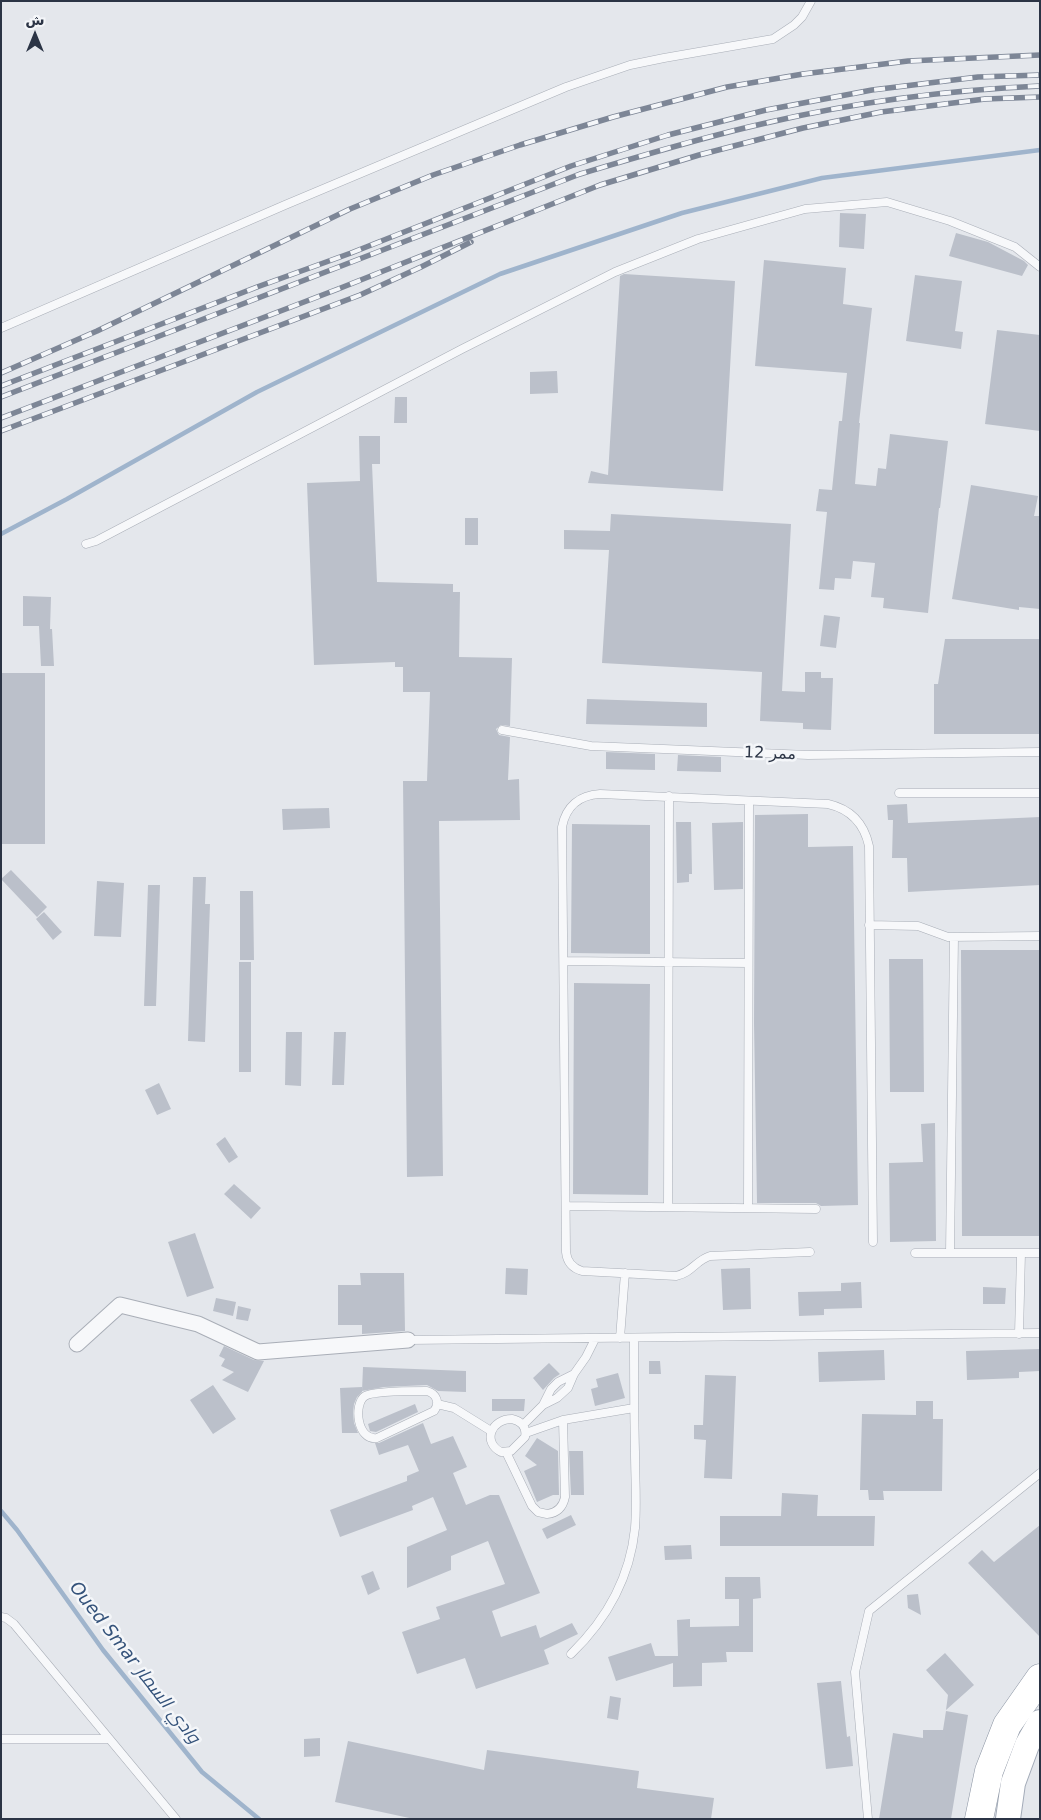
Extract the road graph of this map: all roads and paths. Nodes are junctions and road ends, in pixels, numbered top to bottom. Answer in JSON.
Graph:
{"nodes":[{"id":1,"x":811,"y":1,"type":"edge"},
{"id":2,"x":1040,"y":267,"type":"edge"},
{"id":3,"x":1,"y":328,"type":"edge"},
{"id":4,"x":86,"y":544,"type":"dead end"},
{"id":5,"x":502,"y":730,"type":"dead end"},
{"id":6,"x":1040,"y":752,"type":"edge"},
{"id":7,"x":899,"y":793,"type":"dead end"},
{"id":8,"x":1040,"y":793,"type":"edge"},
{"id":9,"x":669,"y":796,"type":"junction"},
{"id":10,"x":749,"y":801,"type":"junction"},
{"id":11,"x":869,"y":925,"type":"junction"},
{"id":12,"x":1040,"y":936,"type":"edge"},
{"id":13,"x":954,"y":938,"type":"junction"},
{"id":14,"x":564,"y":960,"type":"junction"},
{"id":15,"x":668,"y":962,"type":"junction"},
{"id":16,"x":748,"y":963,"type":"junction"},
{"id":17,"x":566,"y":1206,"type":"junction"},
{"id":18,"x":668,"y":1207,"type":"junction"},
{"id":19,"x":748,"y":1208,"type":"junction"},
{"id":20,"x":816,"y":1209,"type":"dead end"},
{"id":21,"x":873,"y":1242,"type":"dead end"},
{"id":22,"x":810,"y":1252,"type":"dead end"},
{"id":23,"x":915,"y":1253,"type":"dead end"},
{"id":24,"x":950,"y":1253,"type":"junction"},
{"id":25,"x":1021,"y":1253,"type":"junction"},
{"id":26,"x":1040,"y":1254,"type":"edge"},
{"id":27,"x":624,"y":1273,"type":"junction"},
{"id":28,"x":1019,"y":1334,"type":"junction"},
{"id":29,"x":1040,"y":1334,"type":"edge"},
{"id":30,"x":595,"y":1338,"type":"junction"},
{"id":31,"x":620,"y":1338,"type":"junction"},
{"id":32,"x":634,"y":1338,"type":"junction"},
{"id":33,"x":408,"y":1340,"type":"joint"},
{"id":34,"x":77,"y":1344,"type":"dead end"},
{"id":35,"x":574,"y":1374,"type":"junction"},
{"id":36,"x":437,"y":1404,"type":"junction"},
{"id":37,"x":543,"y":1404,"type":"junction"},
{"id":38,"x":634,"y":1408,"type":"junction"},
{"id":39,"x":563,"y":1420,"type":"junction"},
{"id":40,"x":524,"y":1429,"type":"junction"},
{"id":41,"x":491,"y":1432,"type":"junction"},
{"id":42,"x":506,"y":1452,"type":"junction"},
{"id":43,"x":1040,"y":1474,"type":"edge"},
{"id":44,"x":1,"y":1617,"type":"edge"},
{"id":45,"x":571,"y":1654,"type":"dead end"},
{"id":46,"x":1040,"y":1678,"type":"edge"},
{"id":47,"x":1040,"y":1722,"type":"edge"},
{"id":48,"x":1,"y":1739,"type":"edge"},
{"id":49,"x":110,"y":1739,"type":"junction"},
{"id":50,"x":176,"y":1819,"type":"edge"},
{"id":51,"x":868,"y":1819,"type":"edge"},
{"id":52,"x":979,"y":1819,"type":"edge"},
{"id":53,"x":1008,"y":1819,"type":"edge"}],
"edges":[{"from":1,"to":3,"type":"lane"},
{"from":2,"to":4,"type":"lane"},
{"from":5,"to":6,"type":"lane","name":"ممر 12"},
{"from":7,"to":8,"type":"lane"},
{"from":9,"to":10,"type":"lane"},
{"from":9,"to":14,"type":"lane"},
{"from":9,"to":15,"type":"lane"},
{"from":10,"to":11,"type":"lane"},
{"from":10,"to":16,"type":"lane"},
{"from":11,"to":13,"type":"lane"},
{"from":11,"to":21,"type":"lane"},
{"from":12,"to":13,"type":"lane"},
{"from":13,"to":24,"type":"lane"},
{"from":14,"to":15,"type":"lane"},
{"from":14,"to":17,"type":"lane"},
{"from":15,"to":16,"type":"lane"},
{"from":15,"to":18,"type":"lane"},
{"from":16,"to":19,"type":"lane"},
{"from":17,"to":18,"type":"lane"},
{"from":17,"to":27,"type":"lane"},
{"from":18,"to":19,"type":"lane"},
{"from":19,"to":20,"type":"lane"},
{"from":22,"to":27,"type":"lane"},
{"from":23,"to":24,"type":"lane"},
{"from":24,"to":25,"type":"lane"},
{"from":25,"to":26,"type":"lane"},
{"from":25,"to":28,"type":"lane"},
{"from":27,"to":31,"type":"lane"},
{"from":28,"to":29,"type":"lane"},
{"from":28,"to":32,"type":"lane"},
{"from":30,"to":31,"type":"lane"},
{"from":30,"to":33,"type":"lane"},
{"from":30,"to":35,"type":"lane"},
{"from":31,"to":32,"type":"lane"},
{"from":32,"to":38,"type":"lane"},
{"from":33,"to":34,"type":"street"},
{"from":35,"to":37,"type":"lane"},
{"from":35,"to":37,"type":"lane"},
{"from":36,"to":36,"type":"lane"},
{"from":36,"to":41,"type":"lane"},
{"from":37,"to":40,"type":"lane"},
{"from":38,"to":39,"type":"lane"},
{"from":38,"to":45,"type":"lane"},
{"from":39,"to":40,"type":"lane"},
{"from":39,"to":42,"type":"lane"},
{"from":40,"to":41,"type":"lane"},
{"from":40,"to":42,"type":"lane"},
{"from":41,"to":42,"type":"lane"},
{"from":43,"to":51,"type":"lane"},
{"from":44,"to":49,"type":"lane"},
{"from":46,"to":52,"type":"highway"},
{"from":47,"to":53,"type":"main road"},
{"from":48,"to":49,"type":"lane"},
{"from":49,"to":50,"type":"lane"}]}
